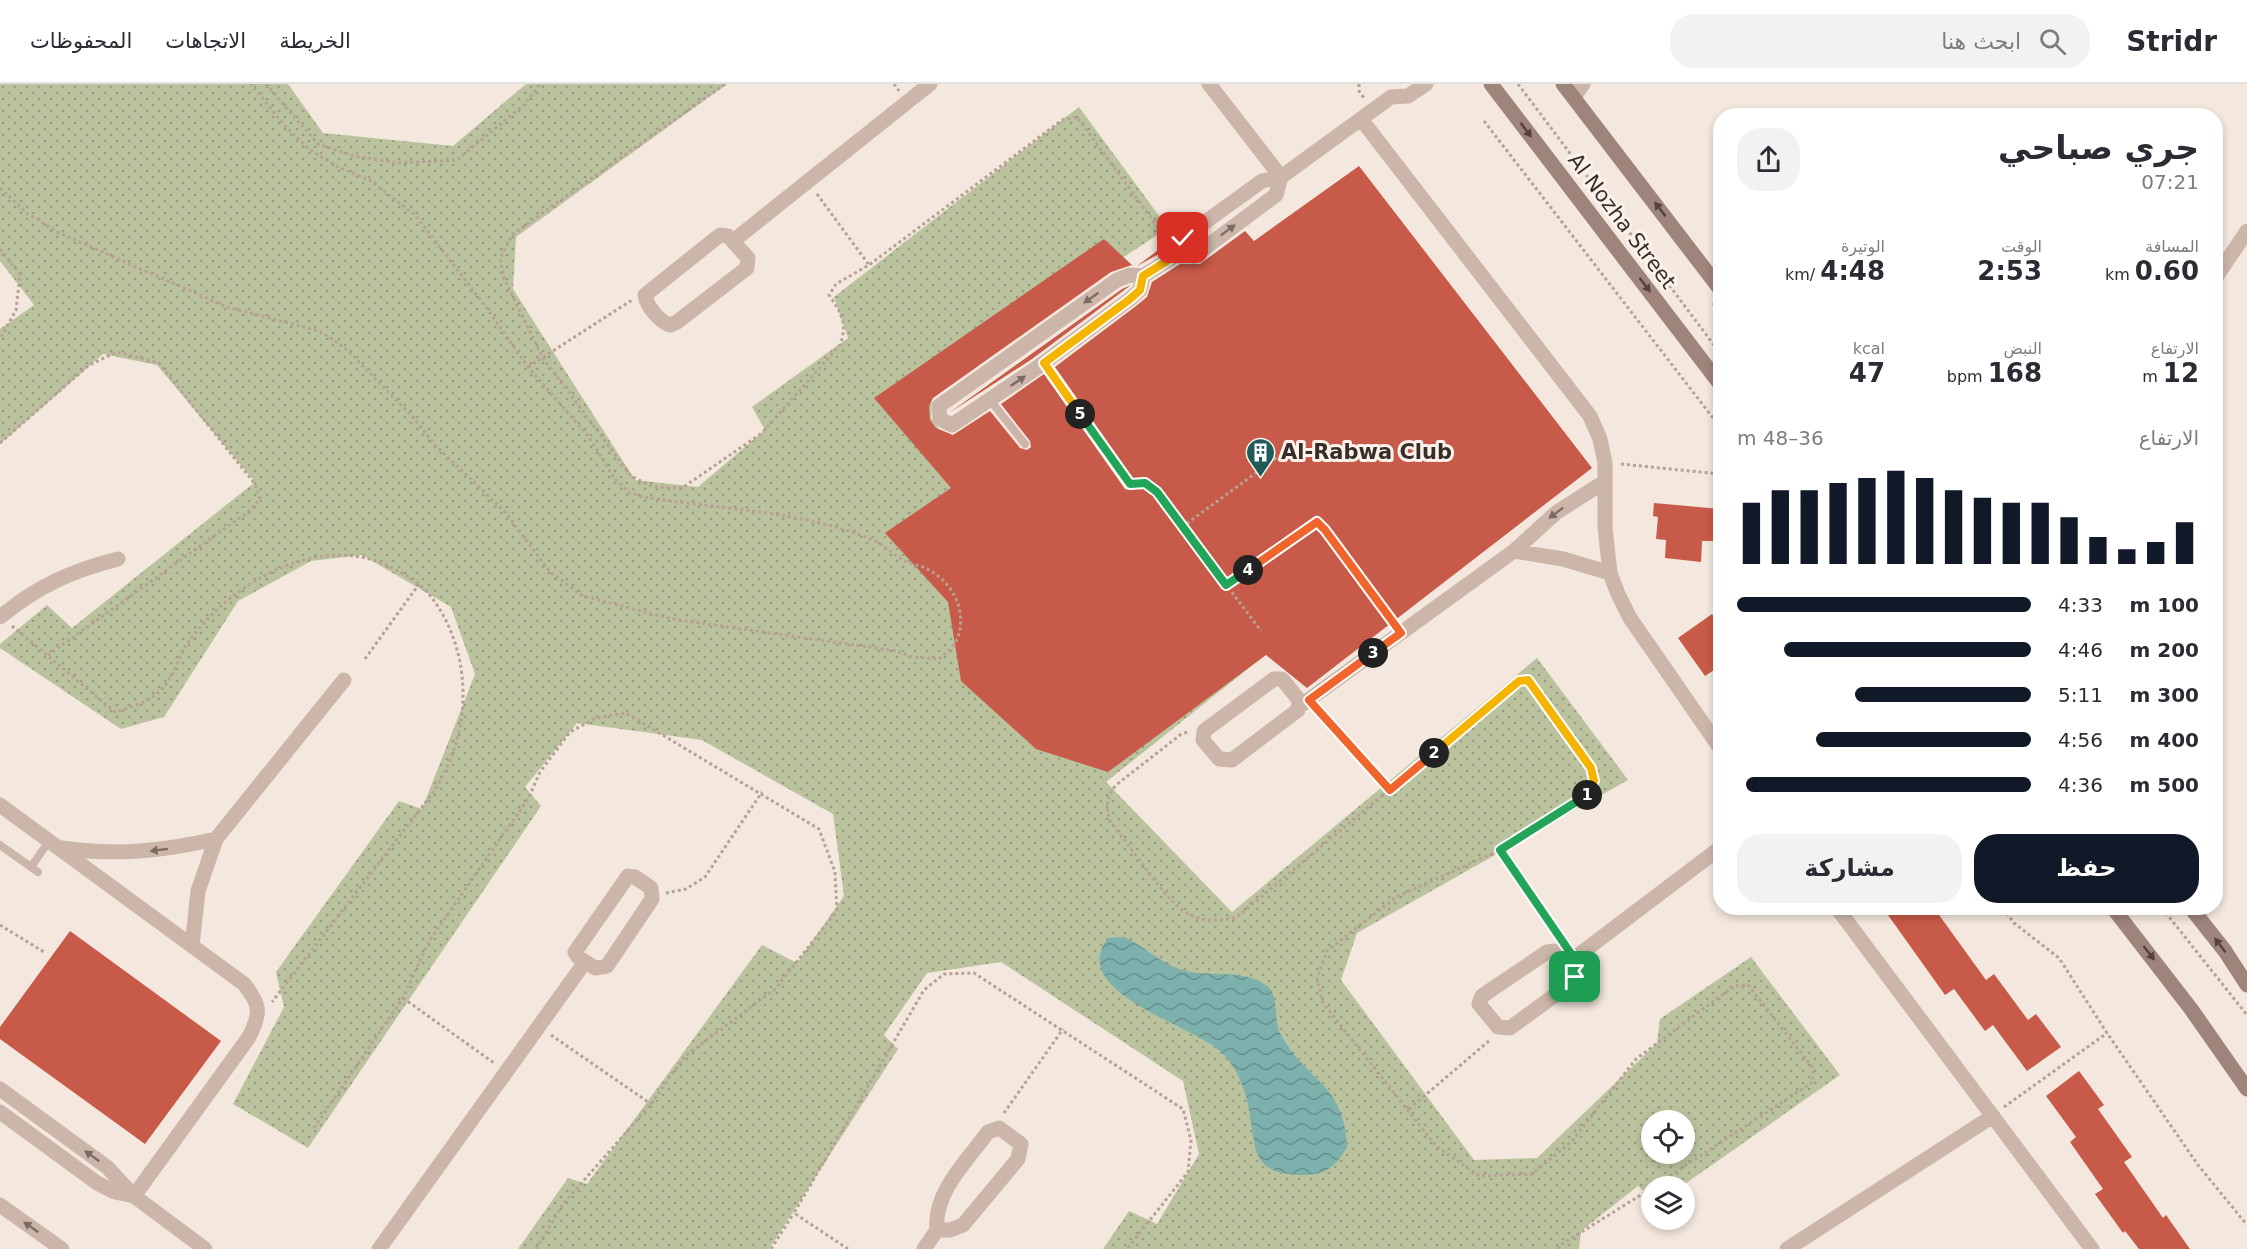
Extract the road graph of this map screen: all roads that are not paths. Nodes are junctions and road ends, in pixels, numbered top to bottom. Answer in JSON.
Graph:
{"nodes":[{"id":1,"x":930,"y":84,"type":"edge"},
{"id":2,"x":1209,"y":84,"type":"edge"},
{"id":3,"x":1426,"y":84,"type":"edge"},
{"id":4,"x":1491,"y":84,"type":"edge"},
{"id":5,"x":1563,"y":84,"type":"edge"},
{"id":6,"x":1583,"y":84,"type":"edge"},
{"id":7,"x":1392,"y":90,"type":"edge"},
{"id":8,"x":1574,"y":97,"type":"junction"},
{"id":9,"x":1361,"y":119,"type":"junction"},
{"id":10,"x":1281,"y":177,"type":"junction"},
{"id":11,"x":2247,"y":231,"type":"edge"},
{"id":12,"x":733,"y":242,"type":"junction"},
{"id":13,"x":2223,"y":267,"type":"edge"},
{"id":14,"x":1143,"y":276,"type":"junction"},
{"id":15,"x":1713,"y":280,"type":"edge"},
{"id":16,"x":1023,"y":346,"type":"junction"},
{"id":17,"x":1041,"y":365,"type":"junction"},
{"id":18,"x":1713,"y":375,"type":"edge"},
{"id":19,"x":990,"y":399,"type":"junction"},
{"id":20,"x":1025,"y":444,"type":"dead end"},
{"id":21,"x":1604,"y":482,"type":"junction"},
{"id":22,"x":1130,"y":484,"type":"road end"},
{"id":23,"x":1514,"y":551,"type":"junction"},
{"id":24,"x":118,"y":559,"type":"dead end"},
{"id":25,"x":1610,"y":573,"type":"junction"},
{"id":26,"x":0,"y":617,"type":"edge"},
{"id":27,"x":345,"y":680,"type":"dead end"},
{"id":28,"x":1305,"y":703,"type":"junction"},
{"id":29,"x":1713,"y":738,"type":"edge"},
{"id":30,"x":0,"y":805,"type":"edge"},
{"id":31,"x":216,"y":839,"type":"junction"},
{"id":32,"x":53,"y":844,"type":"junction"},
{"id":33,"x":0,"y":845,"type":"edge"},
{"id":34,"x":1713,"y":853,"type":"edge"},
{"id":35,"x":1842,"y":915,"type":"edge"},
{"id":36,"x":2118,"y":915,"type":"edge"},
{"id":37,"x":2196,"y":915,"type":"edge"},
{"id":38,"x":192,"y":946,"type":"junction"},
{"id":39,"x":1571,"y":960,"type":"junction"},
{"id":40,"x":585,"y":962,"type":"junction"},
{"id":41,"x":2247,"y":985,"type":"edge"},
{"id":42,"x":0,"y":1089,"type":"edge"},
{"id":43,"x":2247,"y":1089,"type":"edge"},
{"id":44,"x":0,"y":1112,"type":"edge"},
{"id":45,"x":1993,"y":1116,"type":"junction"},
{"id":46,"x":134,"y":1196,"type":"junction"},
{"id":47,"x":0,"y":1205,"type":"edge"},
{"id":48,"x":937,"y":1230,"type":"junction"},
{"id":49,"x":62,"y":1249,"type":"edge"},
{"id":50,"x":205,"y":1249,"type":"edge"},
{"id":51,"x":379,"y":1249,"type":"edge"},
{"id":52,"x":924,"y":1249,"type":"edge"},
{"id":53,"x":1787,"y":1249,"type":"edge"},
{"id":54,"x":2092,"y":1249,"type":"edge"}],
"edges":[{"from":1,"to":12,"type":"street"},
{"from":2,"to":10,"type":"street"},
{"from":3,"to":7,"type":"street"},
{"from":4,"to":18,"type":"main road","name":"Al Nozha Street","one_way":true},
{"from":5,"to":8,"type":"main road","name":"Al Nozha Street"},
{"from":6,"to":8,"type":"street"},
{"from":7,"to":9,"type":"street"},
{"from":15,"to":8,"type":"main road","name":"Al Nozha Street","one_way":true},
{"from":9,"to":10,"type":"street"},
{"from":9,"to":21,"type":"street"},
{"from":10,"to":14,"type":"street"},
{"from":11,"to":13,"type":"street"},
{"from":12,"to":12,"type":"street"},
{"from":14,"to":16,"type":"street","one_way":true},
{"from":14,"to":17,"type":"street"},
{"from":16,"to":17,"type":"street"},
{"from":16,"to":19,"type":"street"},
{"from":19,"to":17,"type":"street","one_way":true},
{"from":17,"to":22,"type":"lane"},
{"from":19,"to":20,"type":"lane"},
{"from":21,"to":23,"type":"street","one_way":true},
{"from":21,"to":25,"type":"street"},
{"from":23,"to":25,"type":"street"},
{"from":23,"to":28,"type":"street"},
{"from":24,"to":26,"type":"street"},
{"from":25,"to":29,"type":"street"},
{"from":27,"to":31,"type":"street"},
{"from":28,"to":28,"type":"street"},
{"from":30,"to":32,"type":"street"},
{"from":31,"to":32,"type":"street","one_way":true},
{"from":31,"to":38,"type":"street"},
{"from":32,"to":33,"type":"lane"},
{"from":32,"to":38,"type":"street"},
{"from":34,"to":39,"type":"street"},
{"from":35,"to":45,"type":"street"},
{"from":36,"to":43,"type":"main road","one_way":true},
{"from":41,"to":37,"type":"main road","one_way":true},
{"from":38,"to":46,"type":"street"},
{"from":39,"to":39,"type":"street"},
{"from":40,"to":40,"type":"street"},
{"from":40,"to":51,"type":"street"},
{"from":46,"to":42,"type":"street","one_way":true},
{"from":44,"to":46,"type":"street"},
{"from":45,"to":53,"type":"street"},
{"from":45,"to":54,"type":"street"},
{"from":46,"to":50,"type":"street"},
{"from":49,"to":47,"type":"street","one_way":true},
{"from":48,"to":48,"type":"street"},
{"from":48,"to":52,"type":"street"}]}
